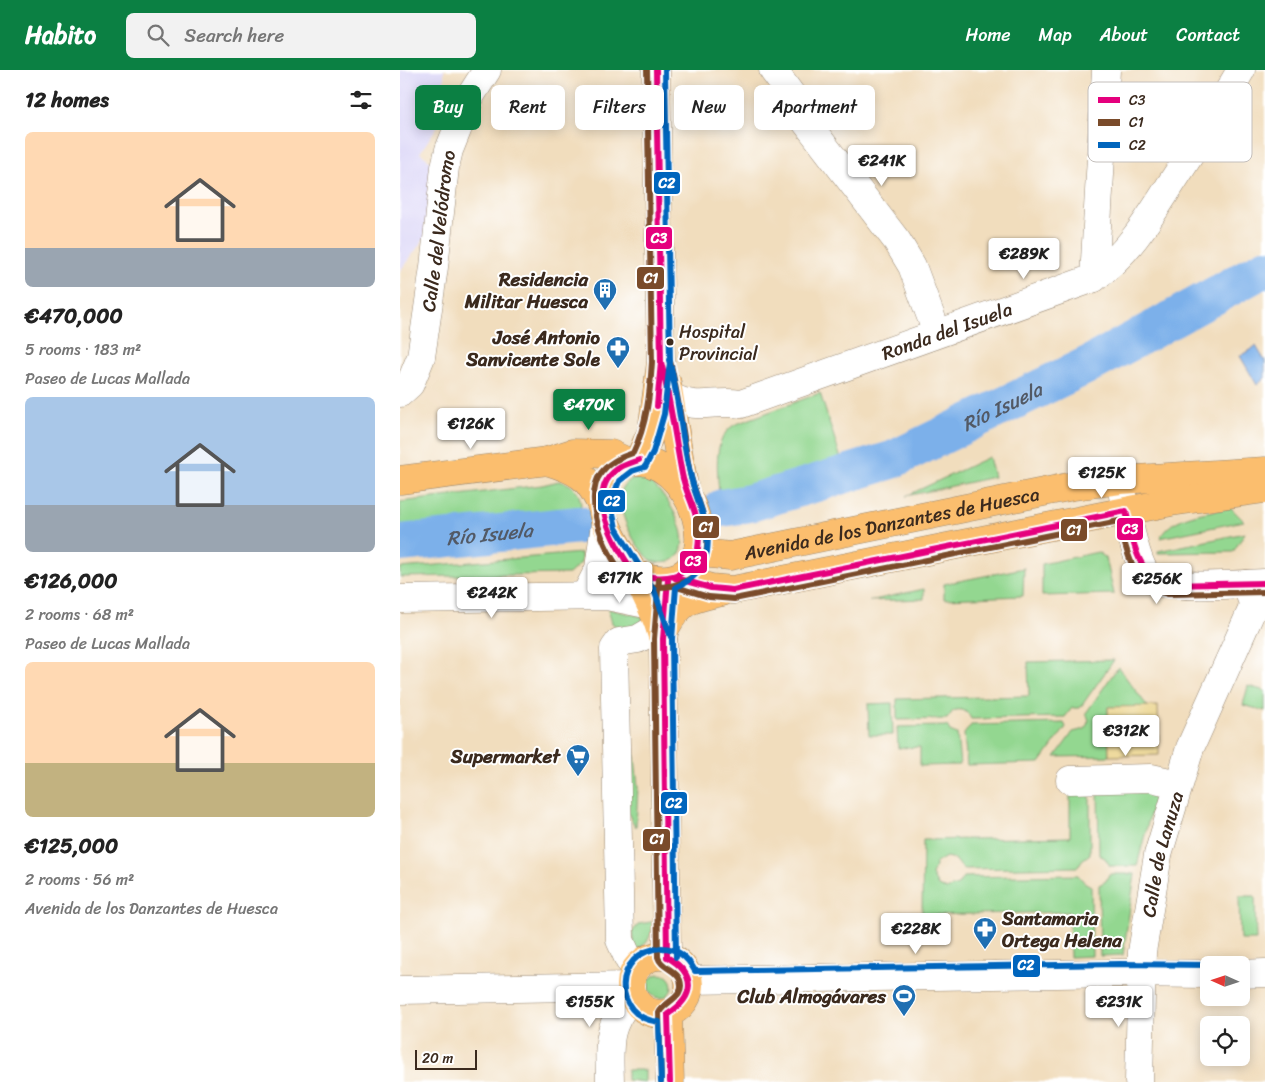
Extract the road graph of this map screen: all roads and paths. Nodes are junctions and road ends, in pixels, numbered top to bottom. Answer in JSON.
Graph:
{"nodes":[{"id":1,"x":487,"y":70,"type":"edge"},
{"id":2,"x":656,"y":70,"type":"edge"},
{"id":3,"x":773,"y":70,"type":"edge"},
{"id":4,"x":1241,"y":70,"type":"edge"},
{"id":5,"x":1234,"y":82,"type":"edge"},
{"id":6,"x":1101,"y":162,"type":"edge"},
{"id":7,"x":1186,"y":162,"type":"edge"},
{"id":8,"x":1094,"y":278,"type":"junction"},
{"id":9,"x":937,"y":333,"type":"junction"},
{"id":10,"x":661,"y":362,"type":"junction"},
{"id":11,"x":400,"y":394,"type":"edge"},
{"id":12,"x":670,"y":396,"type":"junction"},
{"id":13,"x":547,"y":461,"type":"junction"},
{"id":14,"x":634,"y":461,"type":"junction"},
{"id":15,"x":1265,"y":471,"type":"edge"},
{"id":16,"x":400,"y":480,"type":"edge"},
{"id":17,"x":1120,"y":480,"type":"junction"},
{"id":18,"x":1265,"y":488,"type":"edge"},
{"id":19,"x":685,"y":492,"type":"junction"},
{"id":20,"x":1126,"y":511,"type":"junction"},
{"id":21,"x":604,"y":517,"type":"junction"},
{"id":22,"x":698,"y":549,"type":"junction"},
{"id":23,"x":633,"y":572,"type":"junction"},
{"id":24,"x":672,"y":579,"type":"junction"},
{"id":25,"x":1256,"y":584,"type":"edge"},
{"id":26,"x":734,"y":590,"type":"junction"},
{"id":27,"x":584,"y":596,"type":"junction"},
{"id":28,"x":400,"y":599,"type":"edge"},
{"id":29,"x":660,"y":624,"type":"junction"},
{"id":30,"x":1070,"y":780,"type":"dead end"},
{"id":31,"x":1178,"y":784,"type":"junction"},
{"id":32,"x":667,"y":957,"type":"junction"},
{"id":33,"x":1265,"y":973,"type":"edge"},
{"id":34,"x":1142,"y":974,"type":"junction"},
{"id":35,"x":1200,"y":974,"type":"edge"},
{"id":36,"x":1250,"y":974,"type":"edge"},
{"id":37,"x":690,"y":980,"type":"junction"},
{"id":38,"x":634,"y":983,"type":"junction"},
{"id":39,"x":400,"y":990,"type":"edge"},
{"id":40,"x":668,"y":1014,"type":"junction"},
{"id":41,"x":610,"y":1082,"type":"edge"},
{"id":42,"x":670,"y":1082,"type":"edge"},
{"id":43,"x":1139,"y":1082,"type":"edge"}],
"edges":[{"from":1,"to":11,"type":"street","name":"Calle del Velódromo"},
{"from":2,"to":10,"type":"main road"},
{"from":3,"to":9,"type":"street"},
{"from":4,"to":5,"type":"street","name":"Ronda del Isuela"},
{"from":6,"to":8,"type":"street"},
{"from":7,"to":8,"type":"street","name":"Ronda del Isuela"},
{"from":8,"to":9,"type":"street","name":"Ronda del Isuela"},
{"from":9,"to":12,"type":"street","name":"Ronda del Isuela"},
{"from":10,"to":12,"type":"main road"},
{"from":10,"to":14,"type":"main road"},
{"from":12,"to":19,"type":"main road"},
{"from":13,"to":14,"type":"main road"},
{"from":13,"to":16,"type":"main road"},
{"from":13,"to":21,"type":"main road"},
{"from":14,"to":19,"type":"main road"},
{"from":14,"to":21,"type":"main road"},
{"from":15,"to":17,"type":"main road","name":"Avenida de los Danzantes de Huesca"},
{"from":17,"to":20,"type":"street"},
{"from":17,"to":22,"type":"main road","name":"Avenida de los Danzantes de Huesca"},
{"from":18,"to":20,"type":"main road","name":"Avenida de los Danzantes de Huesca"},
{"from":19,"to":22,"type":"main road"},
{"from":20,"to":25,"type":"street"},
{"from":20,"to":26,"type":"main road","name":"Avenida de los Danzantes de Huesca"},
{"from":21,"to":23,"type":"main road"},
{"from":21,"to":27,"type":"street"},
{"from":22,"to":24,"type":"main road"},
{"from":23,"to":24,"type":"main road"},
{"from":23,"to":27,"type":"street"},
{"from":23,"to":29,"type":"main road"},
{"from":24,"to":26,"type":"main road","name":"Avenida de los Danzantes de Huesca"},
{"from":24,"to":29,"type":"main road"},
{"from":25,"to":31,"type":"street","name":"Calle de Lanuza"},
{"from":26,"to":29,"type":"main road"},
{"from":27,"to":28,"type":"street"},
{"from":27,"to":29,"type":"street"},
{"from":29,"to":32,"type":"main road"},
{"from":29,"to":38,"type":"street"},
{"from":30,"to":31,"type":"street"},
{"from":31,"to":34,"type":"street","name":"Calle de Lanuza"},
{"from":32,"to":37,"type":"main road"},
{"from":32,"to":38,"type":"main road"},
{"from":33,"to":36,"type":"street"},
{"from":34,"to":35,"type":"street"},
{"from":34,"to":37,"type":"street"},
{"from":34,"to":43,"type":"street","name":"Calle de Lanuza"},
{"from":37,"to":40,"type":"main road"},
{"from":38,"to":39,"type":"street"},
{"from":38,"to":40,"type":"main road"},
{"from":38,"to":41,"type":"street"},
{"from":40,"to":42,"type":"main road"}]}
